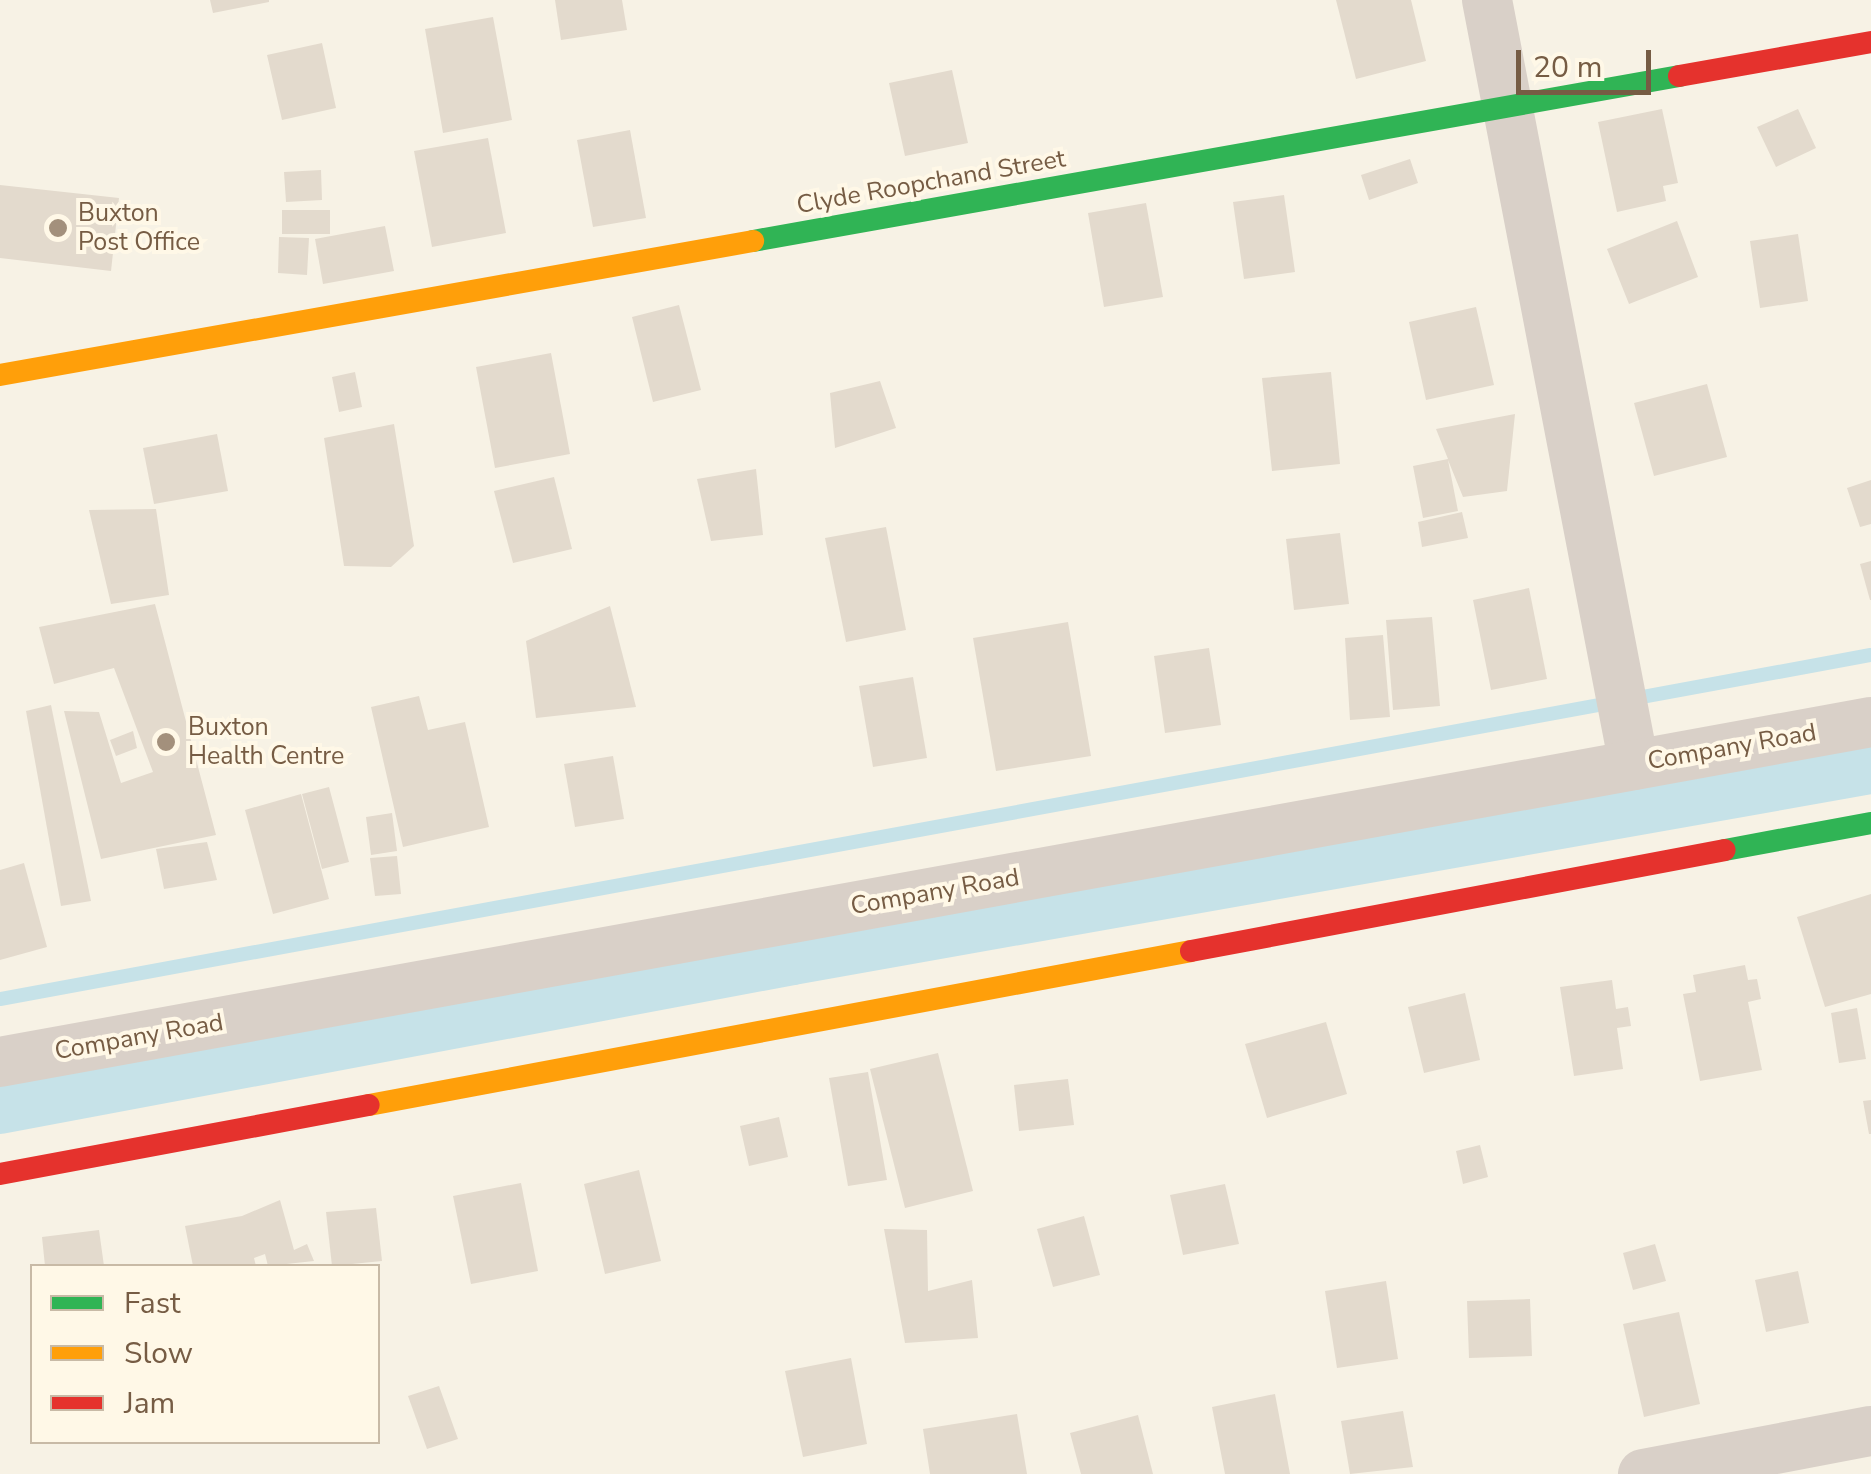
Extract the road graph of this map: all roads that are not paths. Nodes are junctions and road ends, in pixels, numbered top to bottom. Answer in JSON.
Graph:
{"nodes":[{"id":1,"x":1487,"y":0,"type":"edge"},
{"id":2,"x":1871,"y":42,"type":"edge"},
{"id":3,"x":1508,"y":107,"type":"junction"},
{"id":4,"x":0,"y":375,"type":"edge"},
{"id":5,"x":1871,"y":722,"type":"edge"},
{"id":6,"x":1634,"y":765,"type":"junction"},
{"id":7,"x":1871,"y":823,"type":"edge"},
{"id":8,"x":0,"y":1062,"type":"edge"},
{"id":9,"x":0,"y":1174,"type":"edge"},
{"id":10,"x":1871,"y":1431,"type":"edge"},
{"id":11,"x":1643,"y":1474,"type":"edge"}],
"edges":[{"from":1,"to":3,"type":"street"},
{"from":2,"to":3,"type":"street","name":"Clyde Roopchand Street"},
{"from":3,"to":4,"type":"street","name":"Clyde Roopchand Street"},
{"from":3,"to":6,"type":"street"},
{"from":5,"to":6,"type":"street","name":"Company Road"},
{"from":6,"to":8,"type":"street","name":"Company Road"},
{"from":7,"to":9,"type":"street"},
{"from":10,"to":11,"type":"street"}]}
